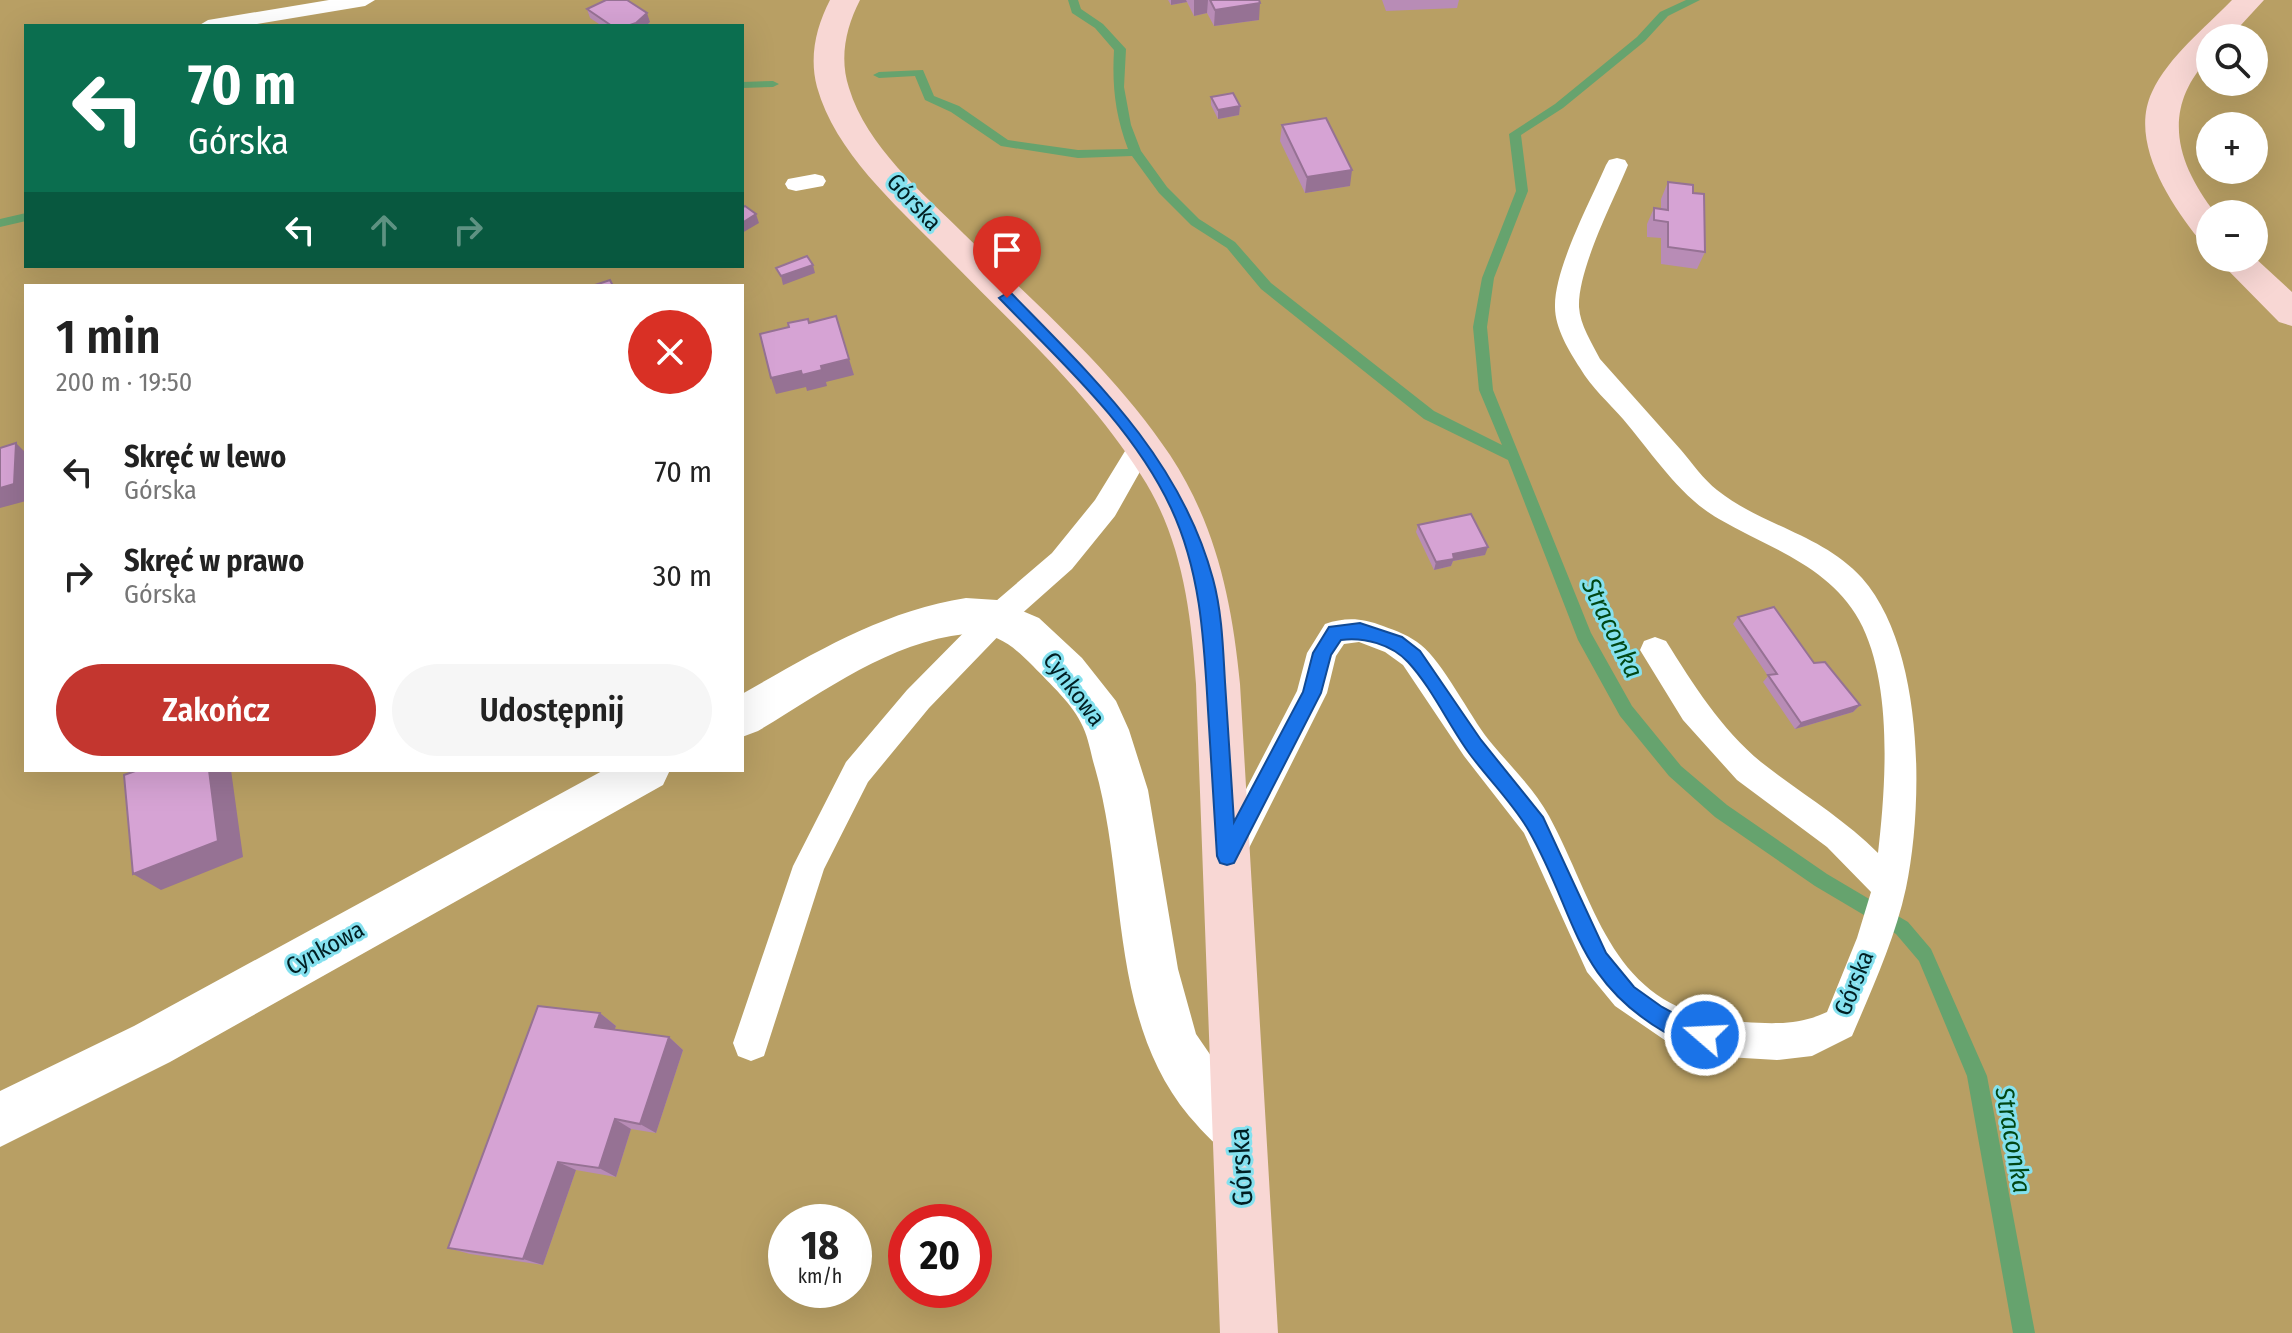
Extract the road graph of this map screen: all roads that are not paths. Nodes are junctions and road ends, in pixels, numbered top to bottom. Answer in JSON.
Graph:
{"nodes":[{"id":1,"x":365,"y":0,"type":"edge"},
{"id":2,"x":2249,"y":0,"type":"edge"},
{"id":3,"x":837,"y":1,"type":"edge"},
{"id":4,"x":220,"y":24,"type":"edge"},
{"id":5,"x":2226,"y":24,"type":"edge"},
{"id":6,"x":2196,"y":56,"type":"edge"},
{"id":7,"x":1617,"y":165,"type":"dead end"},
{"id":8,"x":2196,"y":210,"type":"edge"},
{"id":9,"x":2249,"y":272,"type":"edge"},
{"id":10,"x":2292,"y":313,"type":"edge"},
{"id":11,"x":1142,"y":445,"type":"junction"},
{"id":12,"x":999,"y":616,"type":"junction"},
{"id":13,"x":1655,"y":650,"type":"dead end"},
{"id":14,"x":744,"y":716,"type":"edge"},
{"id":15,"x":643,"y":772,"type":"edge"},
{"id":16,"x":1227,"y":856,"type":"junction"},
{"id":17,"x":1889,"y":888,"type":"junction"},
{"id":18,"x":751,"y":1043,"type":"dead end"},
{"id":19,"x":0,"y":1120,"type":"edge"},
{"id":20,"x":1239,"y":1131,"type":"junction"},
{"id":21,"x":1249,"y":1333,"type":"edge"}],
"edges":[{"from":1,"to":4,"type":"lane"},
{"from":2,"to":5,"type":"street"},
{"from":3,"to":11,"type":"street","name":"Górska"},
{"from":6,"to":8,"type":"street"},
{"from":7,"to":17,"type":"lane"},
{"from":9,"to":10,"type":"street"},
{"from":11,"to":12,"type":"lane"},
{"from":11,"to":16,"type":"street","name":"Górska"},
{"from":12,"to":14,"type":"street"},
{"from":12,"to":18,"type":"lane"},
{"from":12,"to":20,"type":"street","name":"Cynkowa"},
{"from":13,"to":17,"type":"lane"},
{"from":15,"to":19,"type":"street","name":"Cynkowa"},
{"from":16,"to":17,"type":"lane","name":"Górska"},
{"from":16,"to":20,"type":"street","name":"Górska"},
{"from":20,"to":21,"type":"street","name":"Górska"}]}
